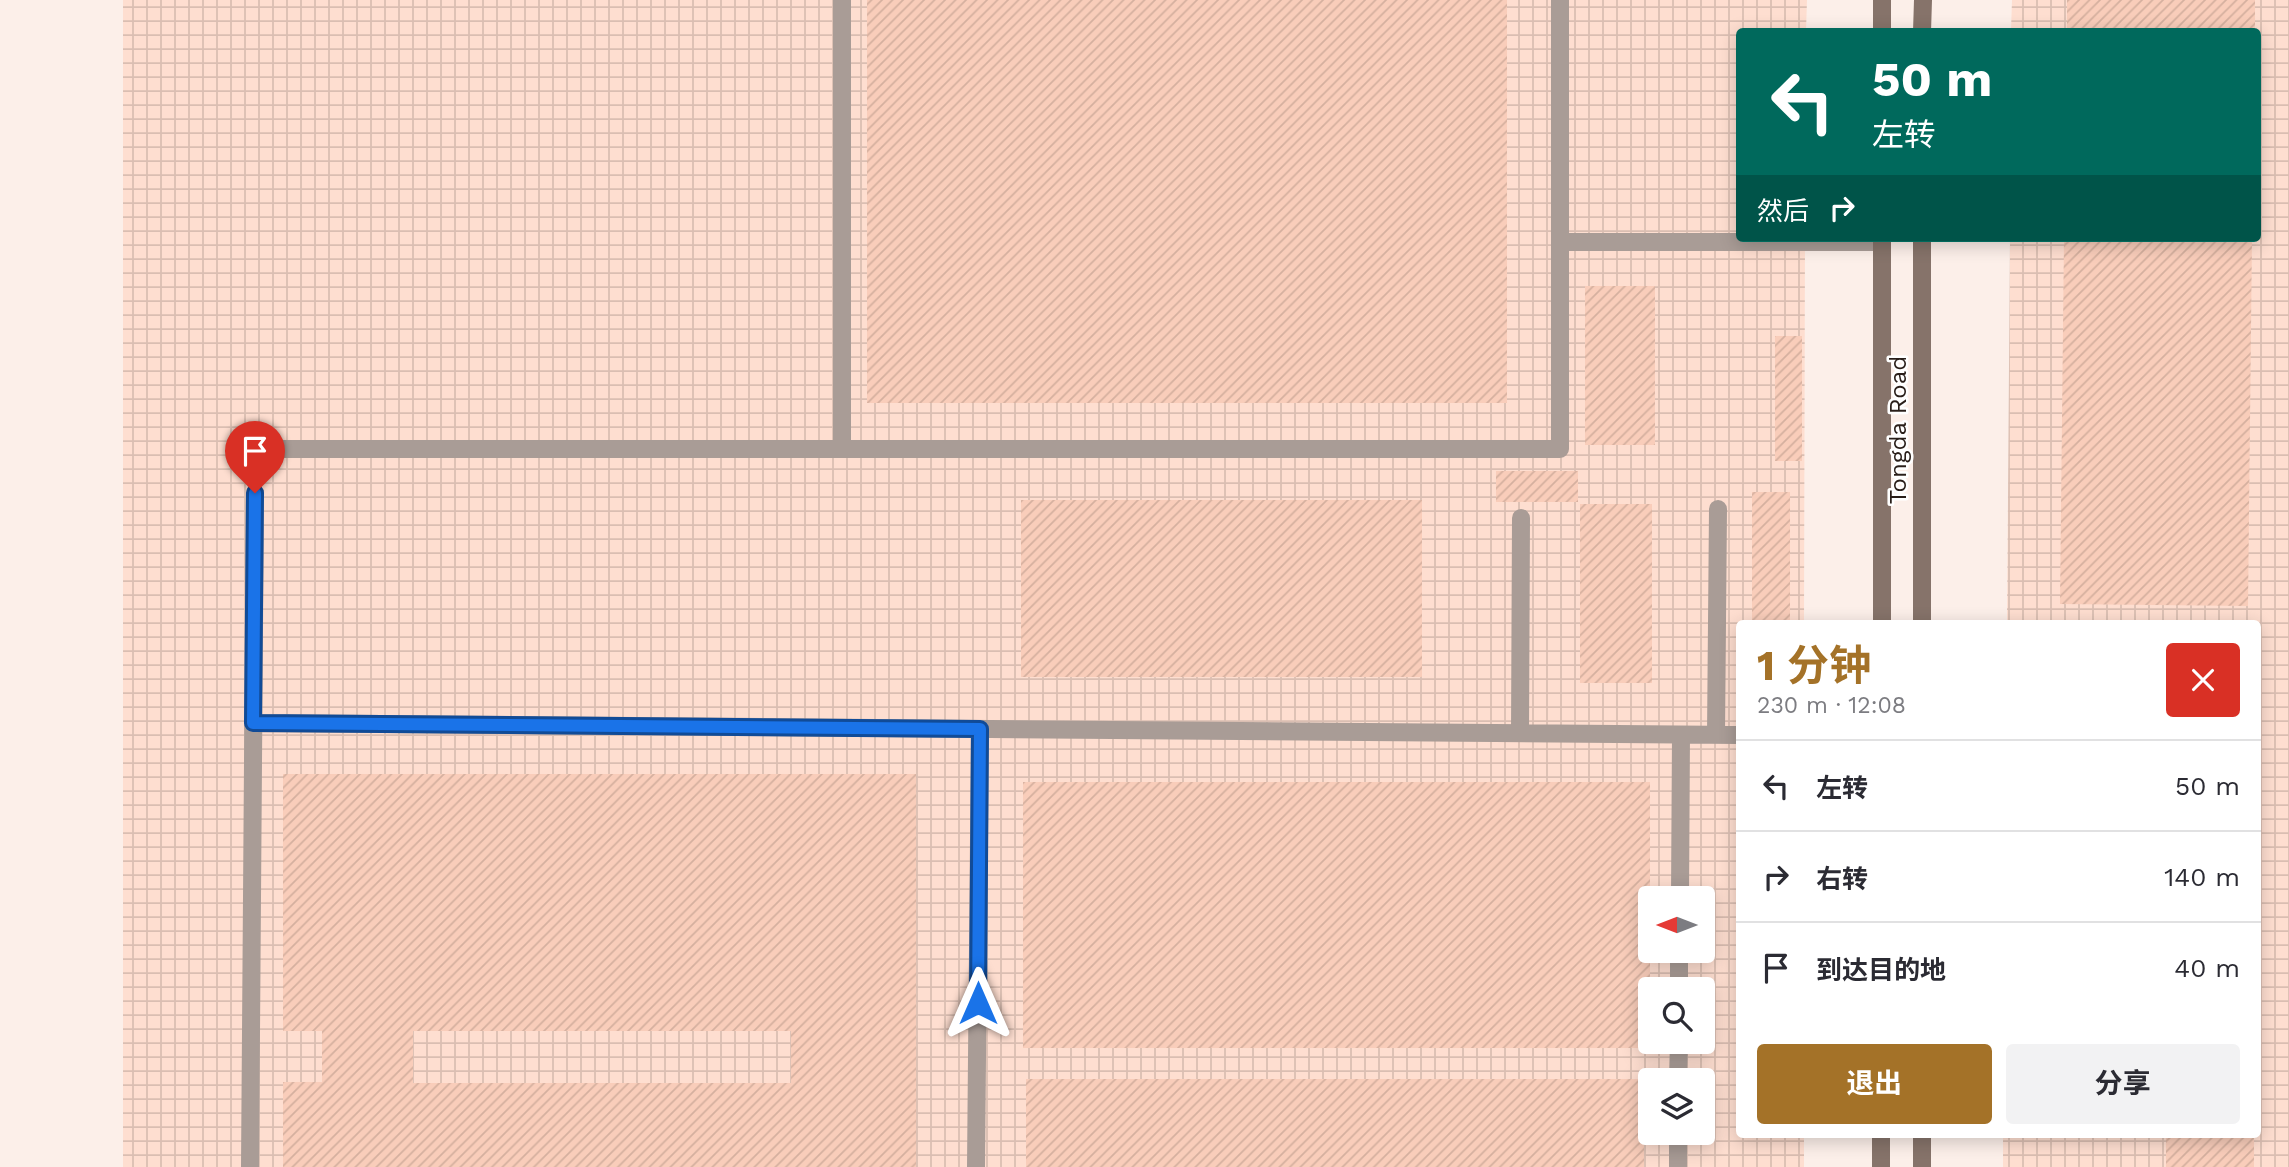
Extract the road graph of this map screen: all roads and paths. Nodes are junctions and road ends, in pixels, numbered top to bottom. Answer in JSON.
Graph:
{"nodes":[{"id":1,"x":842,"y":0,"type":"edge"},
{"id":2,"x":1560,"y":0,"type":"edge"},
{"id":3,"x":1882,"y":0,"type":"edge"},
{"id":4,"x":1923,"y":0,"type":"edge"},
{"id":5,"x":1882,"y":28,"type":"edge"},
{"id":6,"x":1923,"y":28,"type":"edge"},
{"id":7,"x":1736,"y":241,"type":"edge"},
{"id":8,"x":1560,"y":242,"type":"junction"},
{"id":9,"x":1882,"y":242,"type":"edge"},
{"id":10,"x":1922,"y":242,"type":"edge"},
{"id":11,"x":256,"y":449,"type":"dead end"},
{"id":12,"x":842,"y":449,"type":"junction"},
{"id":13,"x":255,"y":493,"type":"dead end"},
{"id":14,"x":1718,"y":509,"type":"dead end"},
{"id":15,"x":1521,"y":517,"type":"dead end"},
{"id":16,"x":1882,"y":620,"type":"edge"},
{"id":17,"x":1922,"y":620,"type":"edge"},
{"id":18,"x":253,"y":723,"type":"junction"},
{"id":19,"x":980,"y":729,"type":"junction"},
{"id":20,"x":1520,"y":733,"type":"junction"},
{"id":21,"x":1681,"y":735,"type":"junction"},
{"id":22,"x":1716,"y":735,"type":"junction"},
{"id":23,"x":1736,"y":735,"type":"edge"},
{"id":24,"x":1680,"y":886,"type":"edge"},
{"id":25,"x":1881,"y":1138,"type":"edge"},
{"id":26,"x":1922,"y":1138,"type":"edge"},
{"id":27,"x":1678,"y":1145,"type":"edge"},
{"id":28,"x":250,"y":1167,"type":"edge"},
{"id":29,"x":976,"y":1167,"type":"edge"},
{"id":30,"x":1678,"y":1167,"type":"edge"},
{"id":31,"x":1881,"y":1167,"type":"edge"},
{"id":32,"x":1922,"y":1167,"type":"edge"}],
"edges":[{"from":1,"to":12,"type":"lane"},
{"from":2,"to":8,"type":"lane"},
{"from":3,"to":5,"type":"street"},
{"from":4,"to":6,"type":"street"},
{"from":7,"to":8,"type":"lane"},
{"from":8,"to":12,"type":"lane"},
{"from":9,"to":16,"type":"street","name":"Tongda Road"},
{"from":10,"to":17,"type":"street","name":"Tongda Road"},
{"from":11,"to":12,"type":"lane"},
{"from":13,"to":18,"type":"lane"},
{"from":14,"to":22,"type":"lane"},
{"from":15,"to":20,"type":"lane"},
{"from":18,"to":19,"type":"lane"},
{"from":18,"to":28,"type":"lane"},
{"from":19,"to":20,"type":"lane"},
{"from":19,"to":29,"type":"lane"},
{"from":20,"to":21,"type":"lane"},
{"from":21,"to":22,"type":"lane"},
{"from":21,"to":24,"type":"lane"},
{"from":22,"to":23,"type":"lane"},
{"from":25,"to":31,"type":"street"},
{"from":26,"to":32,"type":"street"},
{"from":27,"to":30,"type":"lane"}]}
